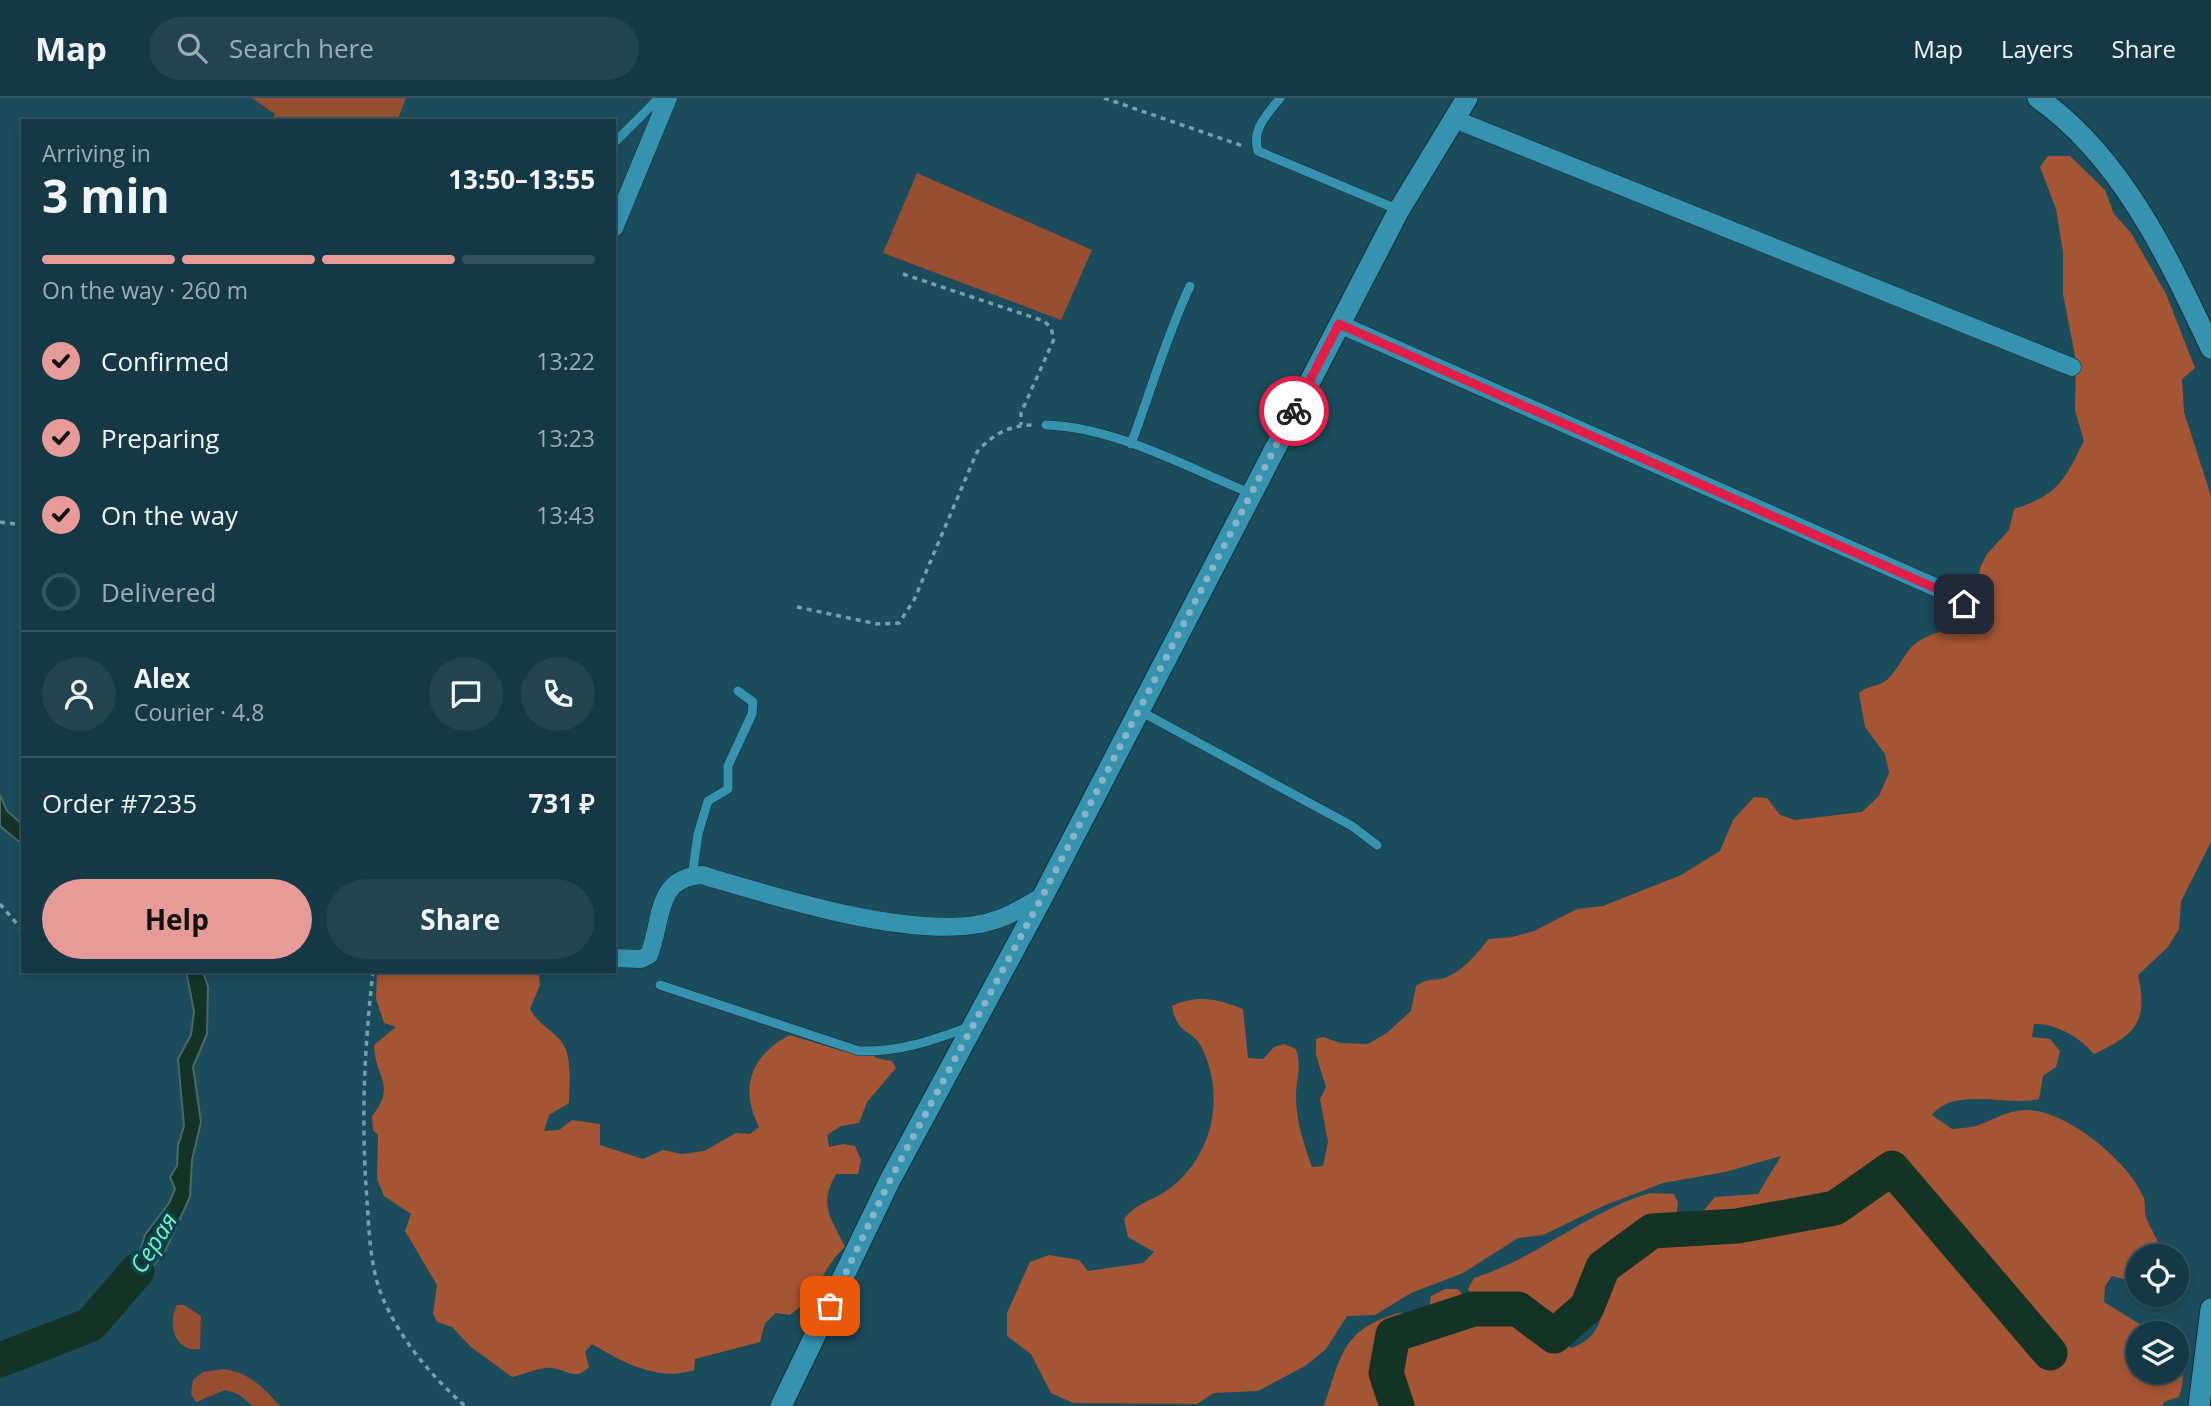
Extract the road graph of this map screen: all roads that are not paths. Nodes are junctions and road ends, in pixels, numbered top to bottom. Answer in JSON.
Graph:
{"nodes":[{"id":1,"x":659,"y":98,"type":"edge"},
{"id":2,"x":668,"y":98,"type":"edge"},
{"id":3,"x":1280,"y":98,"type":"edge"},
{"id":4,"x":1467,"y":98,"type":"edge"},
{"id":5,"x":2038,"y":98,"type":"edge"},
{"id":6,"x":1454,"y":119,"type":"junction"},
{"id":7,"x":616,"y":141,"type":"edge"},
{"id":8,"x":1399,"y":210,"type":"junction"},
{"id":9,"x":616,"y":223,"type":"edge"},
{"id":10,"x":1190,"y":286,"type":"dead end"},
{"id":11,"x":1339,"y":324,"type":"junction"},
{"id":12,"x":2211,"y":348,"type":"edge"},
{"id":13,"x":2072,"y":367,"type":"dead end"},
{"id":14,"x":1046,"y":425,"type":"road end"},
{"id":15,"x":1131,"y":444,"type":"junction"},
{"id":16,"x":1250,"y":493,"type":"junction"},
{"id":17,"x":1983,"y":616,"type":"dead end"},
{"id":18,"x":738,"y":691,"type":"dead end"},
{"id":19,"x":1138,"y":710,"type":"junction"},
{"id":20,"x":1377,"y":845,"type":"dead end"},
{"id":21,"x":692,"y":876,"type":"junction"},
{"id":22,"x":1043,"y":895,"type":"junction"},
{"id":23,"x":616,"y":958,"type":"edge"},
{"id":24,"x":660,"y":985,"type":"dead end"},
{"id":25,"x":971,"y":1027,"type":"junction"},
{"id":26,"x":2211,"y":1309,"type":"edge"},
{"id":27,"x":781,"y":1406,"type":"edge"},
{"id":28,"x":2199,"y":1406,"type":"edge"}],
"edges":[{"from":1,"to":7,"type":"lane"},
{"from":2,"to":9,"type":"street"},
{"from":3,"to":8,"type":"lane"},
{"from":4,"to":6,"type":"street"},
{"from":5,"to":12,"type":"street"},
{"from":6,"to":8,"type":"street"},
{"from":6,"to":13,"type":"street"},
{"from":8,"to":11,"type":"street"},
{"from":10,"to":15,"type":"lane"},
{"from":11,"to":16,"type":"street"},
{"from":11,"to":17,"type":"street"},
{"from":14,"to":15,"type":"lane"},
{"from":15,"to":16,"type":"lane"},
{"from":16,"to":19,"type":"street"},
{"from":18,"to":21,"type":"lane"},
{"from":19,"to":20,"type":"lane"},
{"from":19,"to":22,"type":"street"},
{"from":21,"to":22,"type":"street"},
{"from":21,"to":23,"type":"street"},
{"from":22,"to":25,"type":"street"},
{"from":24,"to":25,"type":"lane"},
{"from":25,"to":27,"type":"street"},
{"from":26,"to":28,"type":"street"}]}
